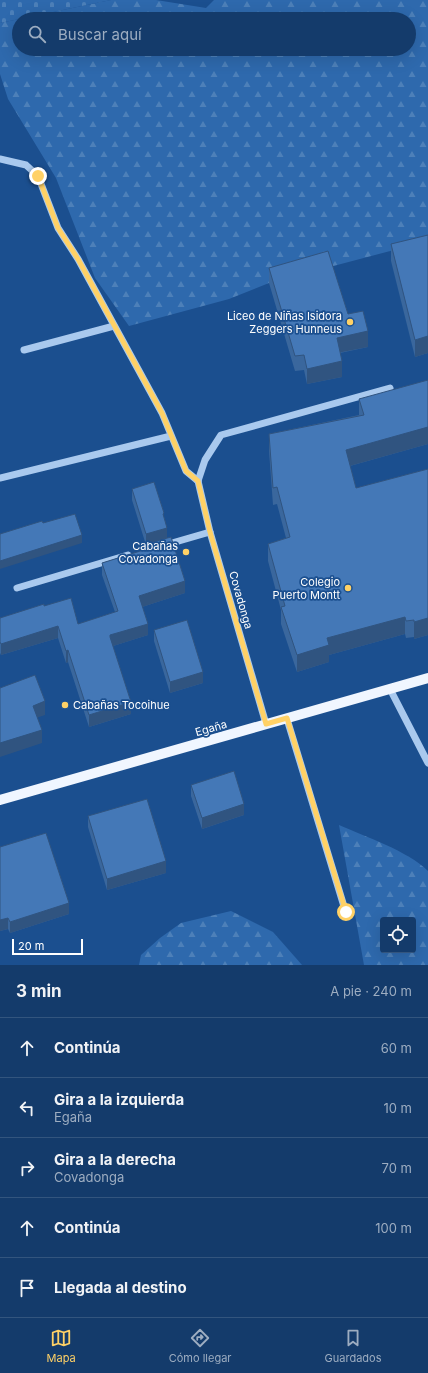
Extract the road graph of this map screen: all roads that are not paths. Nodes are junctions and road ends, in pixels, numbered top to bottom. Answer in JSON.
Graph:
{"nodes":[{"id":1,"x":0,"y":159,"type":"edge"},
{"id":2,"x":114,"y":326,"type":"junction"},
{"id":3,"x":24,"y":350,"type":"dead end"},
{"id":4,"x":390,"y":388,"type":"dead end"},
{"id":5,"x":171,"y":436,"type":"junction"},
{"id":6,"x":0,"y":478,"type":"edge"},
{"id":7,"x":198,"y":481,"type":"junction"},
{"id":8,"x":210,"y":532,"type":"junction"},
{"id":9,"x":158,"y":547,"type":"edge"},
{"id":10,"x":136,"y":553,"type":"edge"},
{"id":11,"x":16,"y":588,"type":"dead end"},
{"id":12,"x":428,"y":678,"type":"edge"},
{"id":13,"x":390,"y":689,"type":"junction"},
{"id":14,"x":287,"y":718,"type":"junction"},
{"id":15,"x":266,"y":724,"type":"junction"},
{"id":16,"x":428,"y":763,"type":"edge"},
{"id":17,"x":0,"y":800,"type":"edge"},
{"id":18,"x":346,"y":912,"type":"dead end"}],
"edges":[{"from":1,"to":2,"type":"street"},
{"from":2,"to":3,"type":"street"},
{"from":2,"to":5,"type":"street"},
{"from":4,"to":7,"type":"street"},
{"from":5,"to":6,"type":"street"},
{"from":5,"to":7,"type":"street"},
{"from":7,"to":8,"type":"street","name":"Covadonga"},
{"from":8,"to":9,"type":"street"},
{"from":8,"to":15,"type":"street","name":"Covadonga"},
{"from":10,"to":11,"type":"street"},
{"from":12,"to":13,"type":"main road","name":"Egaña"},
{"from":13,"to":14,"type":"main road","name":"Egaña"},
{"from":13,"to":16,"type":"street"},
{"from":14,"to":15,"type":"main road","name":"Egaña"},
{"from":14,"to":18,"type":"street"},
{"from":15,"to":17,"type":"main road","name":"Egaña"}]}
